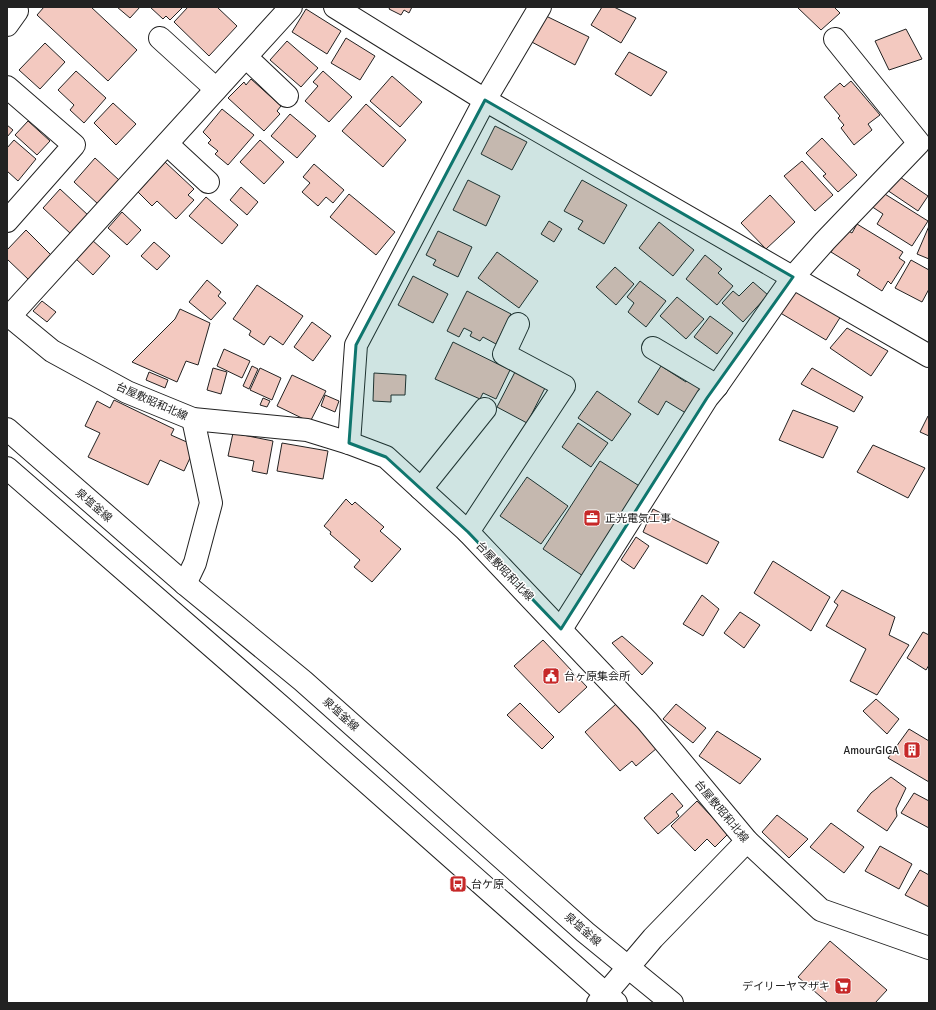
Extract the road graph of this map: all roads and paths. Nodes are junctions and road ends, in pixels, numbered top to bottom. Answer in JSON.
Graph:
{"nodes":[{"id":1,"x":11,"y":7,"type":"edge"},
{"id":2,"x":291,"y":7,"type":"edge"},
{"id":3,"x":335,"y":7,"type":"edge"},
{"id":4,"x":540,"y":7,"type":"edge"},
{"id":5,"x":7,"y":25,"type":"edge"},
{"id":6,"x":160,"y":38,"type":"dead end"},
{"id":7,"x":835,"y":39,"type":"dead end"},
{"id":8,"x":246,"y":57,"type":"junction"},
{"id":9,"x":7,"y":87,"type":"edge"},
{"id":10,"x":216,"y":89,"type":"junction"},
{"id":11,"x":288,"y":96,"type":"dead end"},
{"id":12,"x":485,"y":100,"type":"junction"},
{"id":13,"x":167,"y":144,"type":"junction"},
{"id":14,"x":208,"y":182,"type":"dead end"},
{"id":15,"x":7,"y":221,"type":"edge"},
{"id":16,"x":793,"y":277,"type":"junction"},
{"id":17,"x":8,"y":316,"type":"edge"},
{"id":18,"x":518,"y":324,"type":"dead end"},
{"id":19,"x":653,"y":348,"type":"dead end"},
{"id":20,"x":929,"y":356,"type":"edge"},
{"id":21,"x":717,"y":386,"type":"junction"},
{"id":22,"x":485,"y":408,"type":"dead end"},
{"id":23,"x":193,"y":419,"type":"junction"},
{"id":24,"x":7,"y":429,"type":"edge"},
{"id":25,"x":349,"y":443,"type":"junction"},
{"id":26,"x":7,"y":468,"type":"edge"},
{"id":27,"x":421,"y":489,"type":"junction"},
{"id":28,"x":468,"y":532,"type":"junction"},
{"id":29,"x":185,"y":584,"type":"junction"},
{"id":30,"x":561,"y":630,"type":"junction"},
{"id":31,"x":746,"y":841,"type":"junction"},
{"id":32,"x":929,"y":948,"type":"edge"},
{"id":33,"x":628,"y":967,"type":"junction"},
{"id":34,"x":607,"y":1000,"type":"edge"},
{"id":35,"x":672,"y":1003,"type":"edge"}],
"edges":[{"from":1,"to":5,"type":"street"},
{"from":2,"to":8,"type":"street"},
{"from":3,"to":12,"type":"street"},
{"from":4,"to":12,"type":"street"},
{"from":6,"to":10,"type":"street"},
{"from":7,"to":16,"type":"street"},
{"from":8,"to":10,"type":"street"},
{"from":8,"to":11,"type":"street"},
{"from":9,"to":15,"type":"street"},
{"from":10,"to":13,"type":"street"},
{"from":12,"to":16,"type":"street"},
{"from":12,"to":25,"type":"street"},
{"from":13,"to":14,"type":"street"},
{"from":13,"to":17,"type":"street"},
{"from":16,"to":20,"type":"street"},
{"from":16,"to":21,"type":"street"},
{"from":17,"to":23,"type":"street","name":"台屋敷昭和北線"},
{"from":18,"to":28,"type":"street"},
{"from":19,"to":21,"type":"street"},
{"from":21,"to":30,"type":"street"},
{"from":22,"to":27,"type":"street"},
{"from":23,"to":25,"type":"street","name":"台屋敷昭和北線"},
{"from":23,"to":29,"type":"street"},
{"from":24,"to":29,"type":"street","name":"泉塩釜線"},
{"from":25,"to":27,"type":"street","name":"台屋敷昭和北線"},
{"from":26,"to":34,"type":"street"},
{"from":27,"to":28,"type":"street","name":"台屋敷昭和北線"},
{"from":28,"to":30,"type":"street","name":"台屋敷昭和北線"},
{"from":29,"to":33,"type":"street","name":"泉塩釜線"},
{"from":30,"to":31,"type":"street","name":"台屋敷昭和北線"},
{"from":31,"to":32,"type":"street","name":"台屋敷昭和北線"},
{"from":31,"to":33,"type":"street"},
{"from":33,"to":34,"type":"street"},
{"from":33,"to":35,"type":"street","name":"泉塩釜線"}]}
